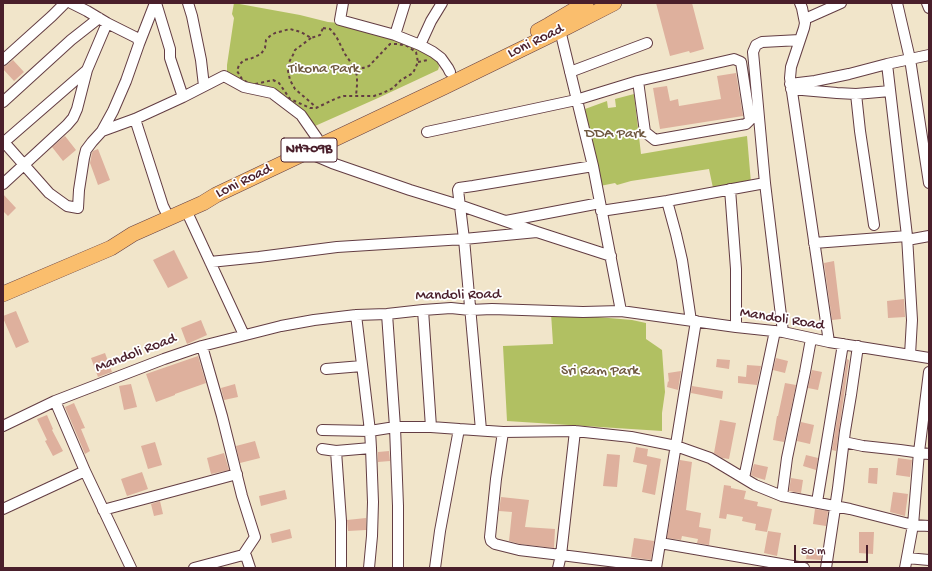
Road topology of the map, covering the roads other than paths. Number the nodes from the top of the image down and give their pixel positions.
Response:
1 (65, 3) edge
2 (71, 3) edge
3 (155, 3) edge
4 (188, 3) edge
5 (343, 3) edge
6 (405, 3) edge
7 (442, 3) edge
8 (586, 3) edge
9 (614, 3) edge
10 (800, 3) edge
11 (841, 3) edge
12 (897, 3) edge
13 (928, 3) edge
14 (929, 8) edge
15 (805, 19) junction
16 (103, 20) junction
17 (558, 25) junction
18 (395, 35) junction
19 (800, 40) junction
20 (647, 43) dead end
21 (139, 44) junction
22 (420, 46) junction
23 (929, 55) edge
24 (910, 59) junction
25 (3, 60) edge
26 (887, 64) junction
27 (87, 70) junction
28 (450, 72) junction
29 (570, 72) junction
30 (638, 80) junction
31 (204, 86) junction
32 (791, 86) junction
33 (890, 91) junction
34 (856, 94) junction
35 (183, 97) junction
36 (576, 100) junction
37 (3, 102) edge
38 (135, 119) junction
39 (102, 131) junction
40 (427, 132) dead end
41 (3, 142) edge
42 (318, 142) junction
43 (306, 152) junction
44 (24, 165) junction
45 (593, 166) junction
46 (929, 179) edge
47 (765, 183) junction
48 (929, 183) edge
49 (3, 184) edge
50 (730, 189) junction
51 (667, 201) junction
52 (459, 205) junction
53 (601, 207) junction
54 (186, 210) junction
55 (168, 215) junction
56 (506, 221) junction
57 (874, 225) dead end
58 (537, 232) junction
59 (929, 236) edge
60 (907, 238) junction
61 (464, 239) junction
62 (814, 243) junction
63 (610, 256) junction
64 (210, 262) junction
65 (3, 284) edge
66 (3, 294) edge
67 (423, 310) junction
68 (470, 310) junction
69 (621, 311) junction
70 (387, 314) junction
71 (356, 315) junction
72 (694, 321) junction
73 (736, 328) junction
74 (779, 332) junction
75 (244, 335) junction
76 (811, 339) junction
77 (829, 342) junction
78 (843, 344) junction
79 (202, 346) junction
80 (858, 346) junction
81 (910, 355) junction
82 (929, 358) edge
83 (362, 366) junction
84 (326, 369) dead end
85 (929, 372) edge
86 (928, 389) edge
87 (55, 401) junction
88 (3, 426) edge
89 (395, 427) junction
90 (431, 427) junction
91 (459, 429) junction
92 (322, 430) dead end
93 (481, 430) junction
94 (370, 431) junction
95 (503, 432) junction
96 (576, 432) junction
97 (844, 442) junction
98 (676, 446) junction
99 (371, 448) junction
100 (322, 449) dead end
101 (336, 451) junction
102 (919, 452) junction
103 (929, 454) edge
104 (85, 471) junction
105 (237, 474) junction
106 (744, 478) junction
107 (782, 496) junction
108 (817, 502) junction
109 (835, 506) junction
110 (3, 509) edge
111 (103, 510) junction
112 (913, 525) junction
113 (929, 526) edge
114 (660, 543) junction
115 (243, 555) junction
116 (560, 555) junction
117 (929, 560) edge
118 (906, 563) edge
119 (611, 564) edge
120 (656, 567) edge
121 (131, 568) edge
122 (194, 568) edge
123 (250, 568) edge
124 (341, 568) edge
125 (369, 568) edge
126 (398, 568) edge
127 (436, 568) edge
128 (558, 568) edge
129 (804, 568) edge
130 (826, 568) edge

1 - 25 street
2 - 16 street
3 - 21 street
3 - 35 street
4 - 31 street
5 - 18 street
6 - 18 street
7 - 22 street
8 - 17 highway, Loni Road / NH709B
9 - 17 highway, Loni Road / NH709B
10 - 15 street
11 - 15 street
12 - 24 street
13 - 14 street
15 - 19 street
16 - 21 street
16 - 27 street
16 - 37 street
17 - 28 highway, Loni Road / NH709B
17 - 29 street
17 - 42 highway, Loni Road / NH709B
18 - 22 street
19 - 32 street
19 - 47 street
20 - 29 street
21 - 39 street
22 - 28 street
23 - 24 street
24 - 26 street
24 - 46 street
26 - 32 street
26 - 33 street
27 - 41 street
27 - 44 street
28 - 42 highway, Loni Road / NH709B
29 - 36 street
30 - 30 street
30 - 36 street
31 - 35 street
31 - 42 street
32 - 34 street
32 - 62 street
33 - 34 street
33 - 60 street
34 - 57 street
35 - 38 street
36 - 40 street
36 - 45 street
38 - 39 street
38 - 55 street
39 - 44 street
41 - 44 street
42 - 43 highway, Loni Road / NH709B
42 - 55 highway, Loni Road / NH709B
43 - 52 street
43 - 54 highway, Loni Road / NH709B
44 - 49 street
45 - 52 street
45 - 53 street
46 - 48 street
47 - 50 street
47 - 74 street
50 - 51 street
50 - 73 street
51 - 53 street
51 - 72 street
52 - 56 street
52 - 61 street
53 - 56 street
53 - 63 street
54 - 55 highway, Loni Road / NH709B
54 - 64 street
55 - 65 highway, Loni Road / NH709B
55 - 66 highway, Loni Road / NH709B
56 - 58 street
58 - 61 street
58 - 63 street
59 - 60 street
60 - 62 street
60 - 81 street
61 - 64 street
61 - 68 street
62 - 77 street
63 - 69 street
64 - 75 street
67 - 68 street, Mandoli Road
67 - 70 street, Mandoli Road
67 - 90 street
68 - 69 street, Mandoli Road
68 - 93 street
69 - 72 street, Mandoli Road
70 - 71 street, Mandoli Road
70 - 89 street
71 - 75 street, Mandoli Road
71 - 83 street
72 - 73 street, Mandoli Road
72 - 98 street
73 - 74 street, Mandoli Road
74 - 76 street, Mandoli Road
74 - 106 street
75 - 79 street, Mandoli Road
76 - 77 street, Mandoli Road
76 - 107 street
77 - 78 street, Mandoli Road
78 - 80 street, Mandoli Road
78 - 108 street
79 - 87 street, Mandoli Road
79 - 105 street
80 - 81 street, Mandoli Road
80 - 97 street
81 - 82 street, Mandoli Road
83 - 84 street
83 - 94 street
85 - 86 street
86 - 102 street
87 - 88 street, Mandoli Road
87 - 104 street
89 - 90 street
89 - 94 street
89 - 126 street
90 - 91 street
91 - 93 street
91 - 127 street
92 - 94 street
93 - 95 street
94 - 99 street
95 - 96 street
95 - 116 street
96 - 98 street
96 - 116 street
97 - 102 street
97 - 109 street
98 - 106 street
98 - 114 street
99 - 101 street
99 - 125 street
100 - 101 street
101 - 124 street
102 - 103 street
102 - 112 street
104 - 110 street
104 - 111 street
105 - 111 street
105 - 115 street
106 - 107 street
107 - 108 street
108 - 109 street
109 - 112 street
109 - 130 street
111 - 121 street
112 - 113 street
112 - 118 street
114 - 120 street
114 - 129 street
115 - 122 street
115 - 123 street
116 - 119 street
116 - 128 street
117 - 118 street
119 - 120 street

